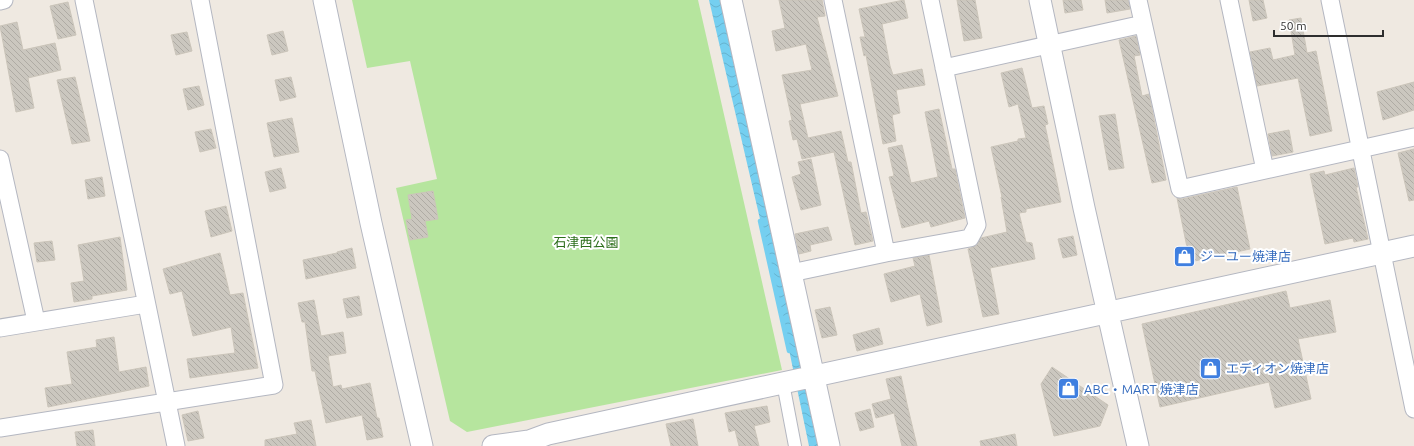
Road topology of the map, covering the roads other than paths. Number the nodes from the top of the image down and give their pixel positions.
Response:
1 (4, 0) edge
2 (84, 0) edge
3 (200, 0) edge
4 (324, 0) edge
5 (731, 0) edge
6 (833, 0) edge
7 (930, 0) edge
8 (1040, 0) edge
9 (1138, 0) edge
10 (1229, 0) edge
11 (1330, 0) edge
12 (0, 1) edge
13 (1143, 24) junction
14 (1050, 45) junction
15 (944, 68) junction
16 (1414, 137) edge
17 (1360, 149) junction
18 (0, 159) edge
19 (1265, 170) junction
20 (1414, 246) edge
21 (886, 253) junction
22 (1382, 254) junction
23 (791, 273) junction
24 (146, 304) junction
25 (1108, 313) junction
26 (36, 321) junction
27 (0, 328) edge
28 (814, 376) junction
29 (783, 384) junction
30 (167, 401) junction
31 (1414, 409) edge
32 (0, 428) edge
33 (176, 446) edge
34 (422, 446) edge
35 (493, 446) edge
36 (795, 446) edge
37 (829, 446) edge
38 (1138, 446) edge

1 - 12 street
2 - 24 street
3 - 30 street
4 - 34 street
5 - 23 street
6 - 21 street
7 - 15 street
8 - 14 street
9 - 13 street
10 - 19 street
11 - 17 street
13 - 14 street
13 - 19 street
14 - 15 street
14 - 25 street
15 - 21 street
16 - 17 street
17 - 19 street
17 - 22 street
18 - 26 street
20 - 22 street
21 - 23 street
22 - 25 street
22 - 31 street
23 - 28 street
24 - 26 street
24 - 30 street
25 - 28 street
25 - 38 street
26 - 27 street
28 - 29 street
28 - 37 street
29 - 35 street
29 - 36 street
30 - 32 street
30 - 33 street

